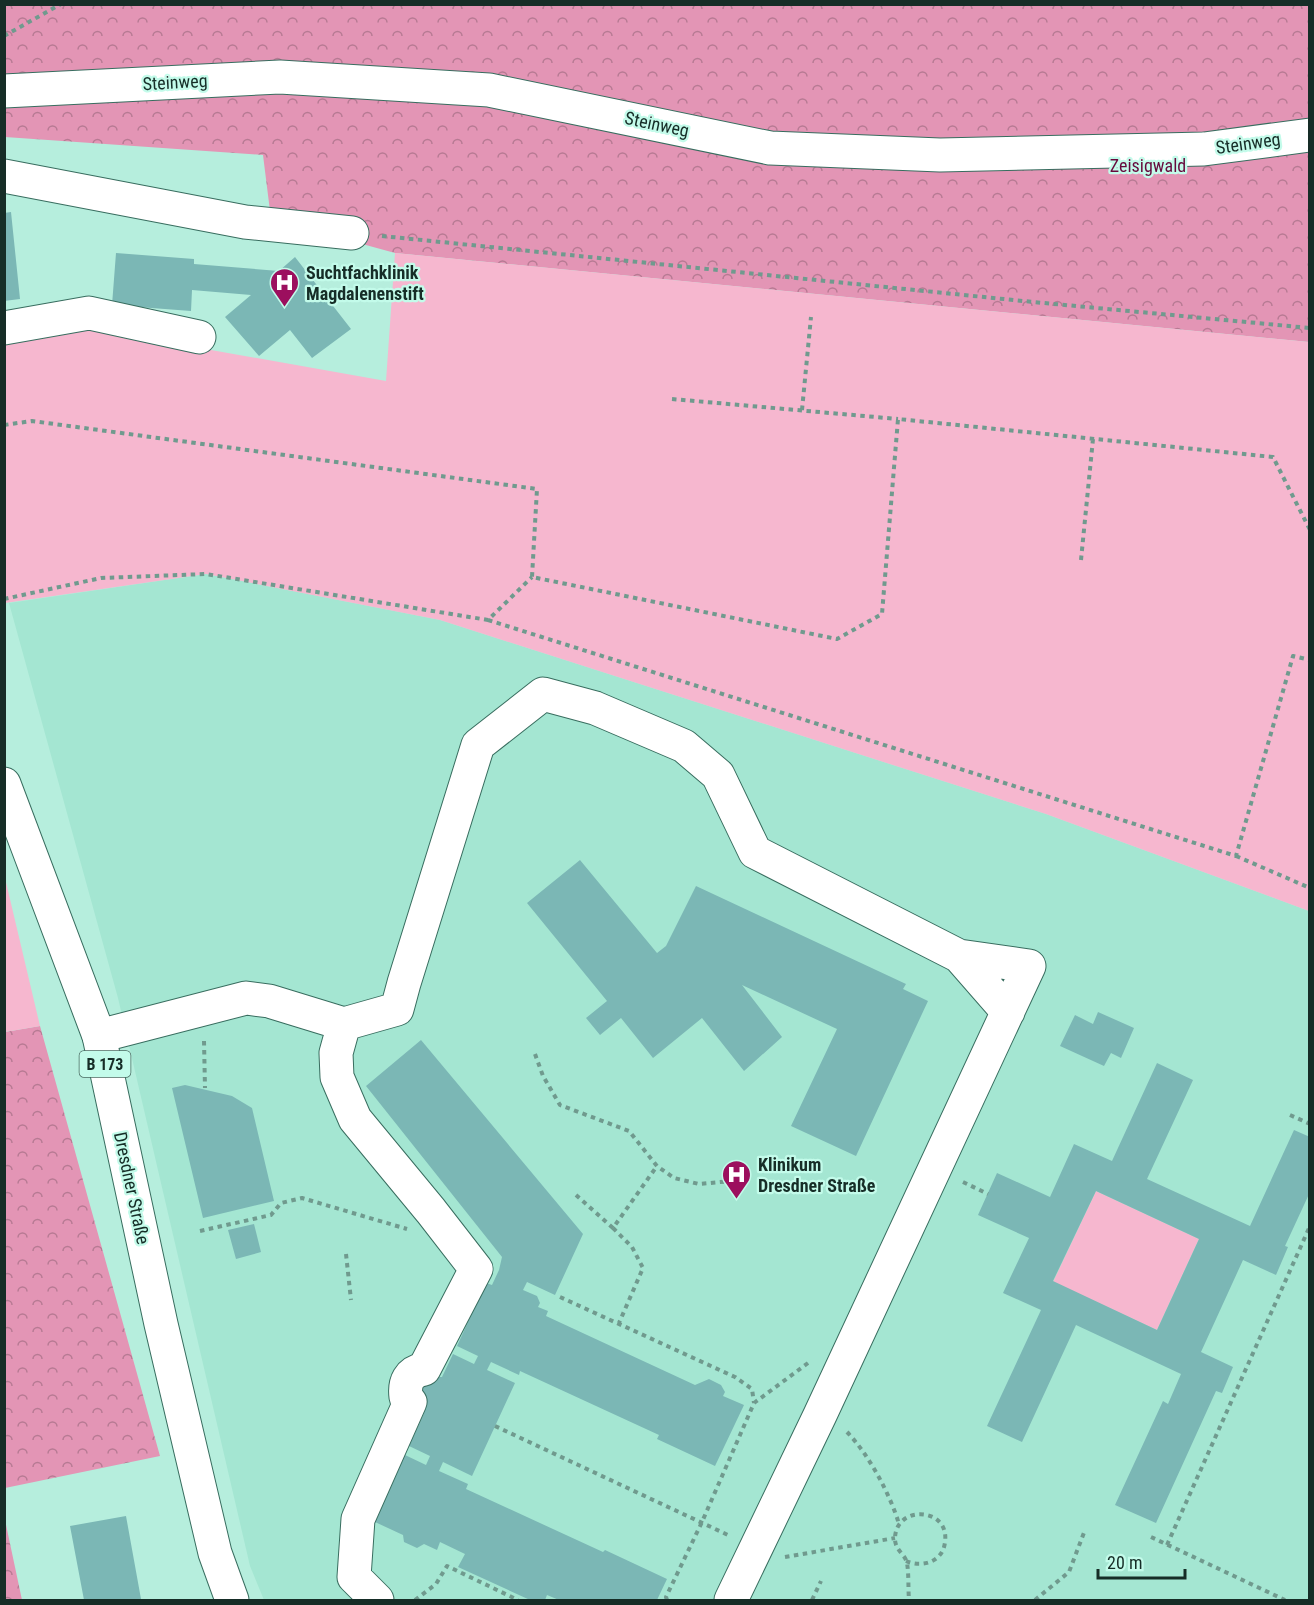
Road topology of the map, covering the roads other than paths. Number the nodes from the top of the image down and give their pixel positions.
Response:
1 (4, 91) edge
2 (1310, 135) edge
3 (4, 176) edge
4 (352, 233) road end
5 (4, 328) edge
6 (199, 337) dead end
7 (4, 784) edge
8 (959, 956) junction
9 (1008, 1012) junction
10 (344, 1024) junction
11 (99, 1036) junction
12 (232, 1600) edge
13 (377, 1600) edge
14 (731, 1600) edge

1 - 2 street, Steinweg
3 - 4 street
5 - 6 street
7 - 11 street, Dresdner Straße / B 173
8 - 9 street
8 - 9 street
8 - 10 street
9 - 14 street
10 - 11 street
10 - 13 street
11 - 12 street, Dresdner Straße / B 173

